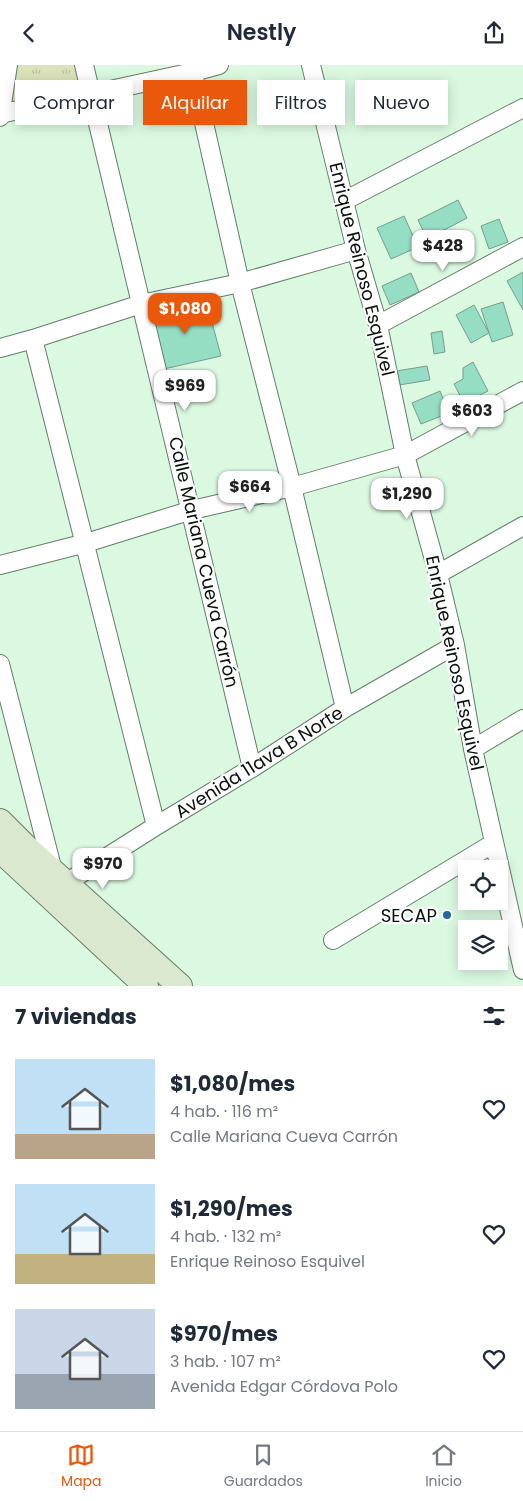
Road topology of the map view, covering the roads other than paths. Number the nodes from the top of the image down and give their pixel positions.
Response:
1 (8, 65) edge
2 (84, 65) edge
3 (219, 65) edge
4 (311, 65) edge
5 (192, 69) edge
6 (88, 80) edge
7 (133, 84) edge
8 (523, 108) edge
9 (15, 112) edge
10 (0, 115) edge
11 (99, 125) edge
12 (344, 201) junction
13 (523, 247) edge
14 (356, 250) junction
15 (240, 283) junction
16 (142, 304) junction
17 (378, 325) junction
18 (33, 339) junction
19 (0, 348) edge
20 (523, 391) edge
21 (405, 455) junction
22 (292, 487) junction
23 (192, 510) junction
24 (523, 526) edge
25 (86, 543) junction
26 (0, 565) edge
27 (438, 574) junction
28 (455, 645) junction
29 (0, 664) edge
30 (345, 708) junction
31 (523, 719) edge
32 (473, 749) junction
33 (252, 768) junction
34 (0, 821) edge
35 (156, 826) junction
36 (494, 843) junction
37 (0, 850) edge
38 (60, 877) junction
39 (333, 940) dead end
40 (523, 970) edge
41 (146, 986) edge
42 (180, 986) edge

1 - 10 street
2 - 6 street, Calle Mariana Cueva Carrón
3 - 5 street
4 - 12 street, Enrique Reinoso Esquivel
5 - 7 street
5 - 15 street
8 - 12 street
9 - 10 street
11 - 16 street, Calle Mariana Cueva Carrón
12 - 14 street, Enrique Reinoso Esquivel
13 - 17 street
14 - 15 street
14 - 17 street, Enrique Reinoso Esquivel
15 - 16 street
15 - 22 street
16 - 18 street
16 - 23 street, Calle Mariana Cueva Carrón
17 - 21 street, Enrique Reinoso Esquivel
18 - 19 street
18 - 25 street
20 - 21 street
21 - 22 street
21 - 27 street, Enrique Reinoso Esquivel
22 - 23 street
22 - 30 street
23 - 25 street
23 - 33 street, Calle Mariana Cueva Carrón
24 - 27 street
25 - 26 street
25 - 35 street
27 - 28 street, Enrique Reinoso Esquivel
28 - 30 street, Avenida 11ava B Norte
28 - 32 street, Enrique Reinoso Esquivel
29 - 38 street
30 - 33 street, Avenida 11ava B Norte
31 - 32 street
32 - 36 street, Enrique Reinoso Esquivel
33 - 35 street, Avenida 11ava B Norte
34 - 38 main road
35 - 38 street, Avenida 11ava B Norte
36 - 39 street
36 - 40 street, Enrique Reinoso Esquivel
37 - 41 main road
38 - 42 main road

